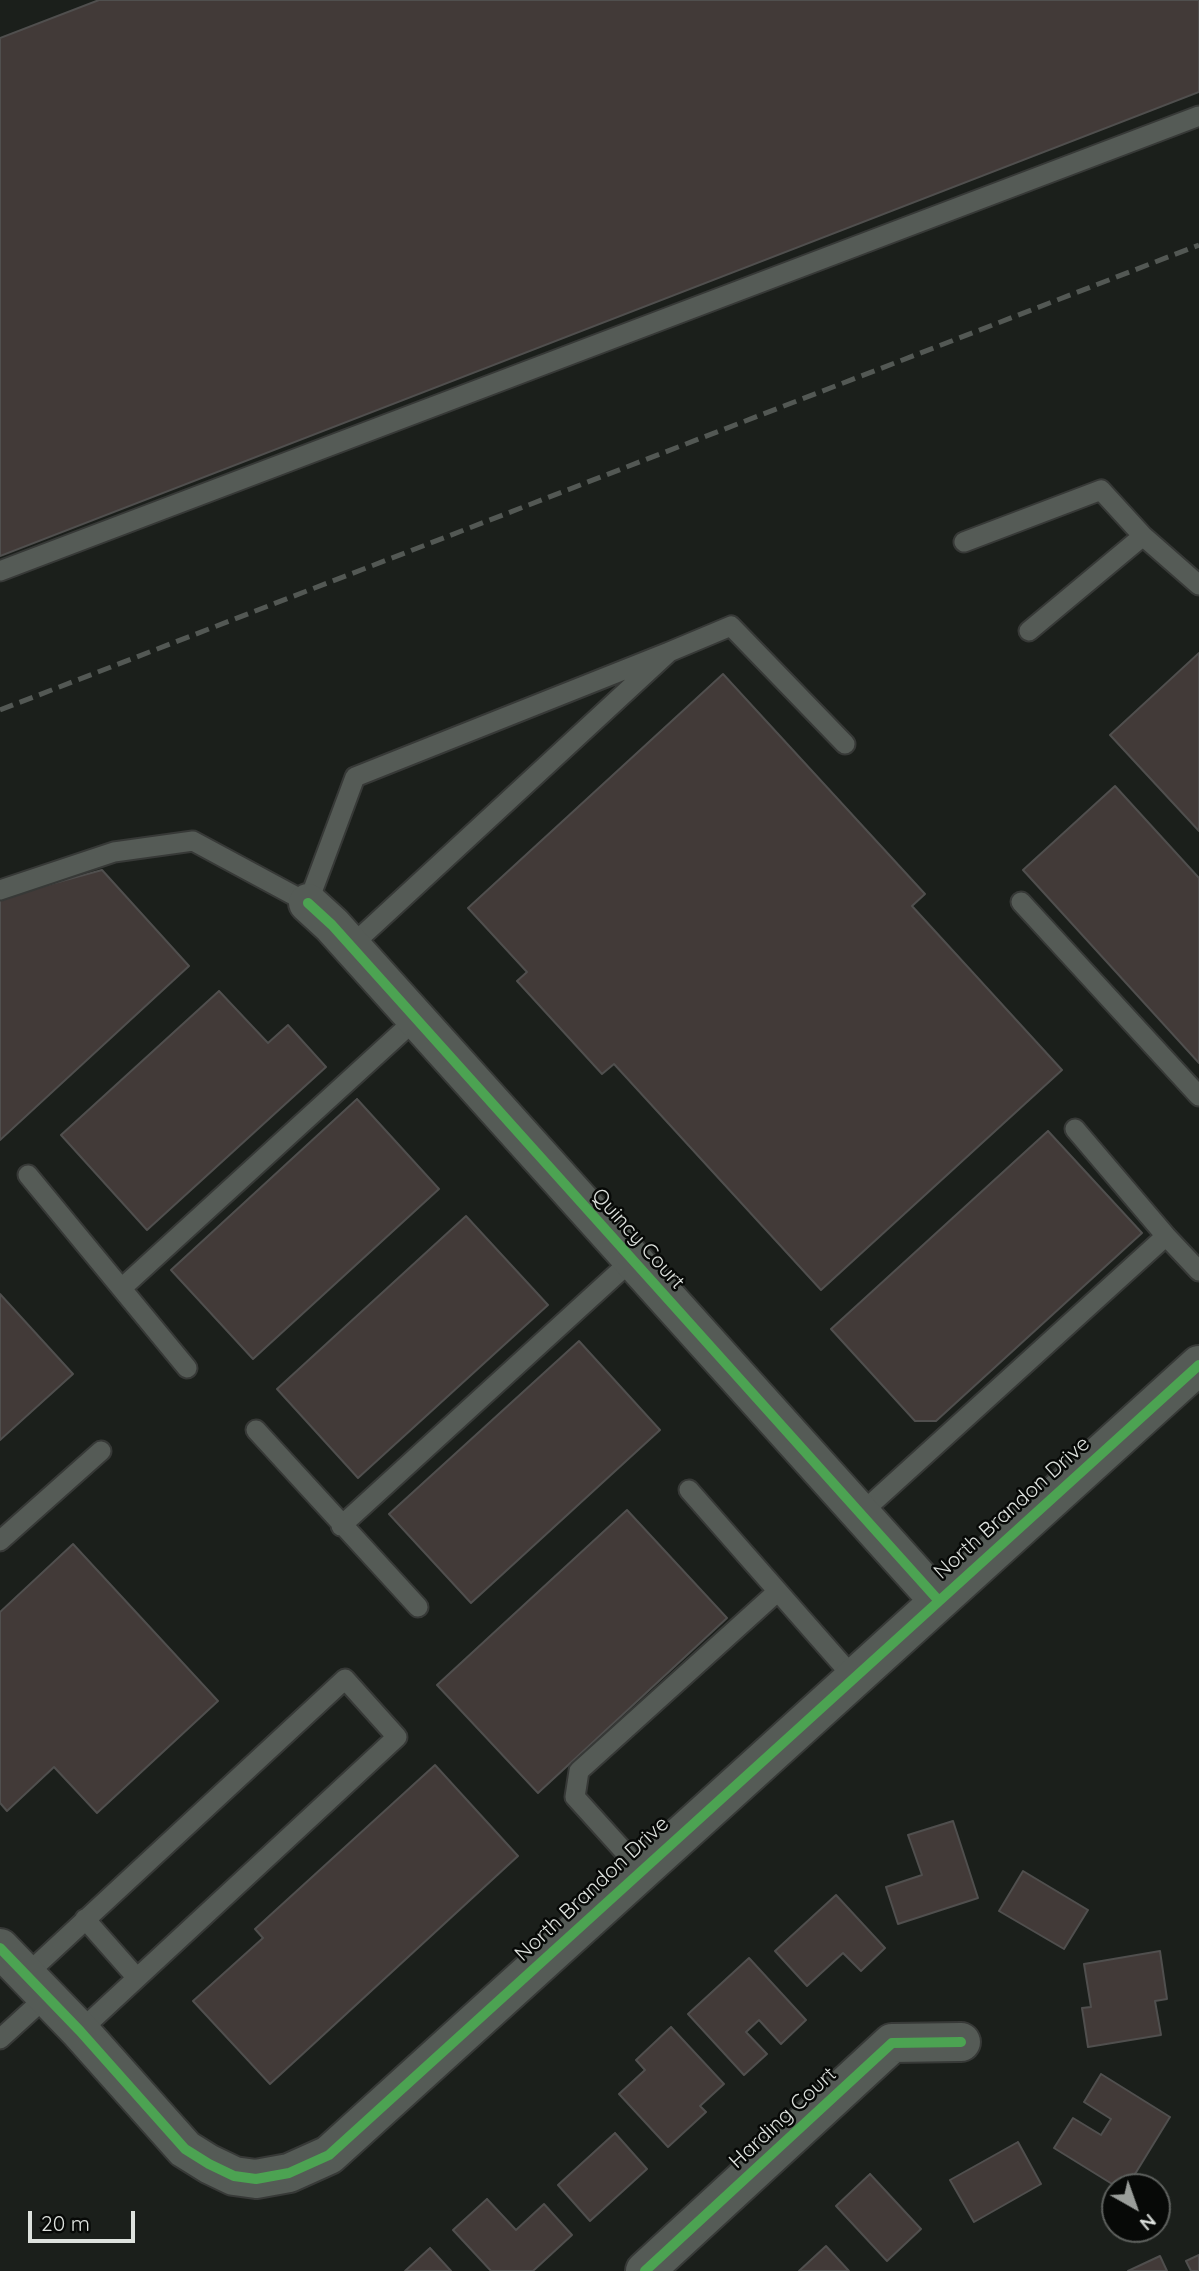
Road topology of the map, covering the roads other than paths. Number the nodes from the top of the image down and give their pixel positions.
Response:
1 (1199, 116) edge
2 (1143, 536) junction
3 (964, 542) dead end
4 (0, 570) edge
5 (1199, 585) edge
6 (1029, 631) dead end
7 (669, 652) junction
8 (845, 744) dead end
9 (0, 890) edge
10 (1021, 902) dead end
11 (308, 903) junction
12 (351, 946) junction
13 (416, 1019) junction
14 (1199, 1096) edge
15 (1075, 1129) dead end
16 (28, 1175) dead end
17 (1166, 1236) junction
18 (632, 1261) junction
19 (1199, 1271) edge
20 (122, 1287) junction
21 (1199, 1364) edge
22 (187, 1368) dead end
23 (256, 1430) dead end
24 (101, 1451) dead end
25 (689, 1490) dead end
26 (859, 1515) junction
27 (341, 1526) junction
28 (0, 1541) edge
29 (777, 1592) junction
30 (939, 1601) junction
31 (418, 1607) dead end
32 (854, 1678) junction
33 (641, 1870) junction
34 (85, 1919) junction
35 (24, 1973) edge
36 (137, 1978) junction
37 (80, 2031) junction
38 (0, 2039) edge
39 (961, 2042) dead end
40 (648, 2270) edge

1 - 4 lane
2 - 3 lane
2 - 5 lane
2 - 6 lane
7 - 8 lane
7 - 11 lane
7 - 12 lane
9 - 11 lane
10 - 14 lane
11 - 12 street, Quincy Court
12 - 13 street, Quincy Court
13 - 18 street, Quincy Court
13 - 20 lane
15 - 17 lane
16 - 20 lane
17 - 19 lane
17 - 26 lane
18 - 26 street, Quincy Court
18 - 27 lane
20 - 22 lane
21 - 30 street, North Brandon Drive
23 - 27 lane
24 - 28 lane
25 - 29 lane
26 - 30 street, Quincy Court
27 - 31 lane
29 - 32 lane
29 - 33 lane
30 - 32 street, North Brandon Drive
32 - 33 street, North Brandon Drive
33 - 37 street, North Brandon Drive
34 - 35 lane
34 - 36 lane
34 - 36 lane
35 - 37 street, North Brandon Drive
35 - 38 lane
36 - 37 lane
39 - 40 street, Harding Court

